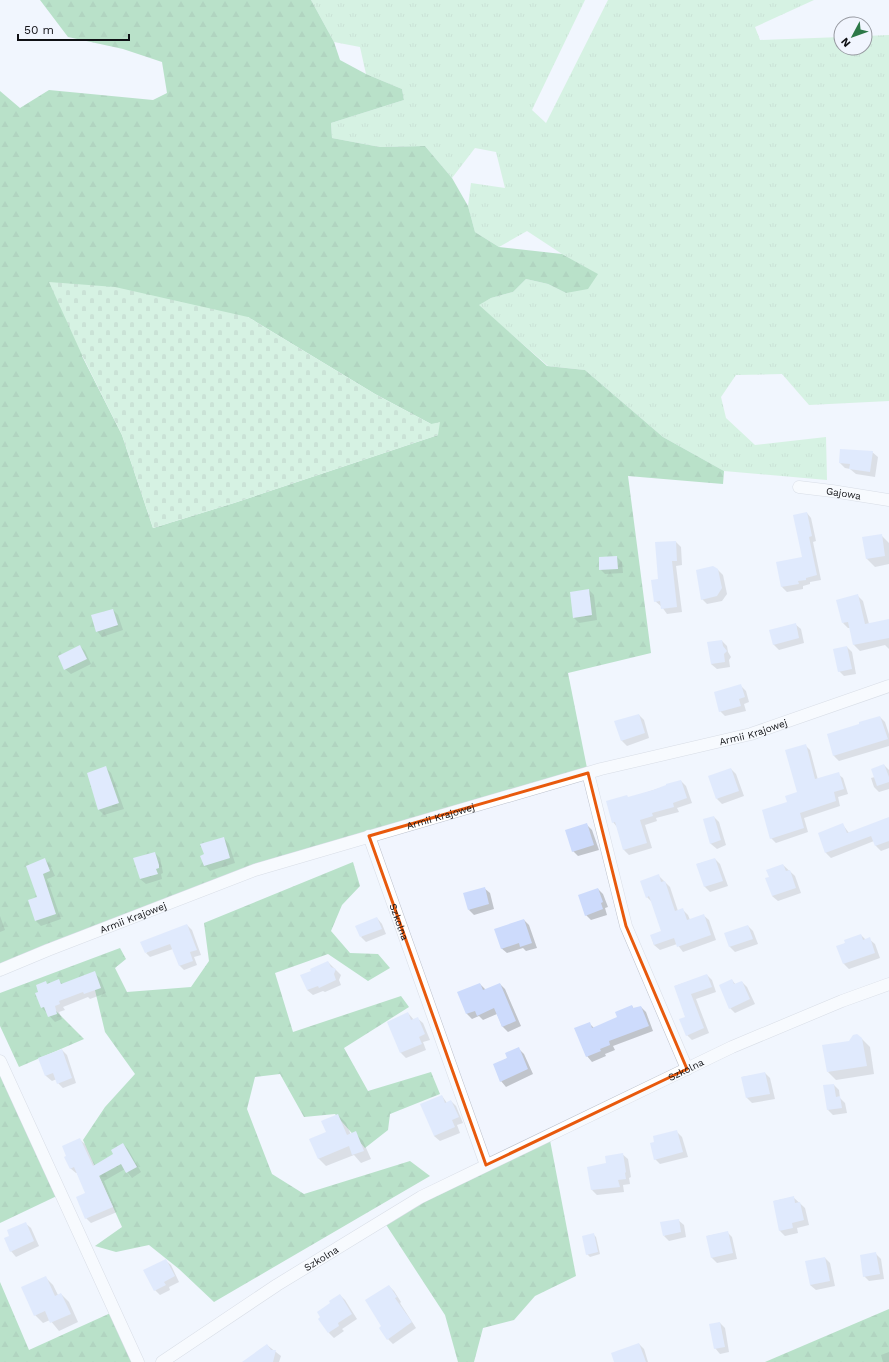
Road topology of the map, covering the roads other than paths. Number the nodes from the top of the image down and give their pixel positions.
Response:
1 (799, 487) dead end
2 (889, 500) edge
3 (889, 686) edge
4 (588, 773) junction
5 (369, 836) junction
6 (0, 970) edge
7 (889, 984) edge
8 (0, 1061) edge
9 (687, 1069) junction
10 (486, 1165) junction
11 (138, 1362) edge
12 (162, 1362) edge

1 - 2 street, Gajowa
3 - 4 street, Armii Krajowej
4 - 5 street, Armii Krajowej
4 - 9 street
5 - 6 street, Armii Krajowej
5 - 10 street, Szkolna
7 - 9 street, Szkolna
8 - 11 street
9 - 10 street, Szkolna
10 - 12 street, Szkolna

